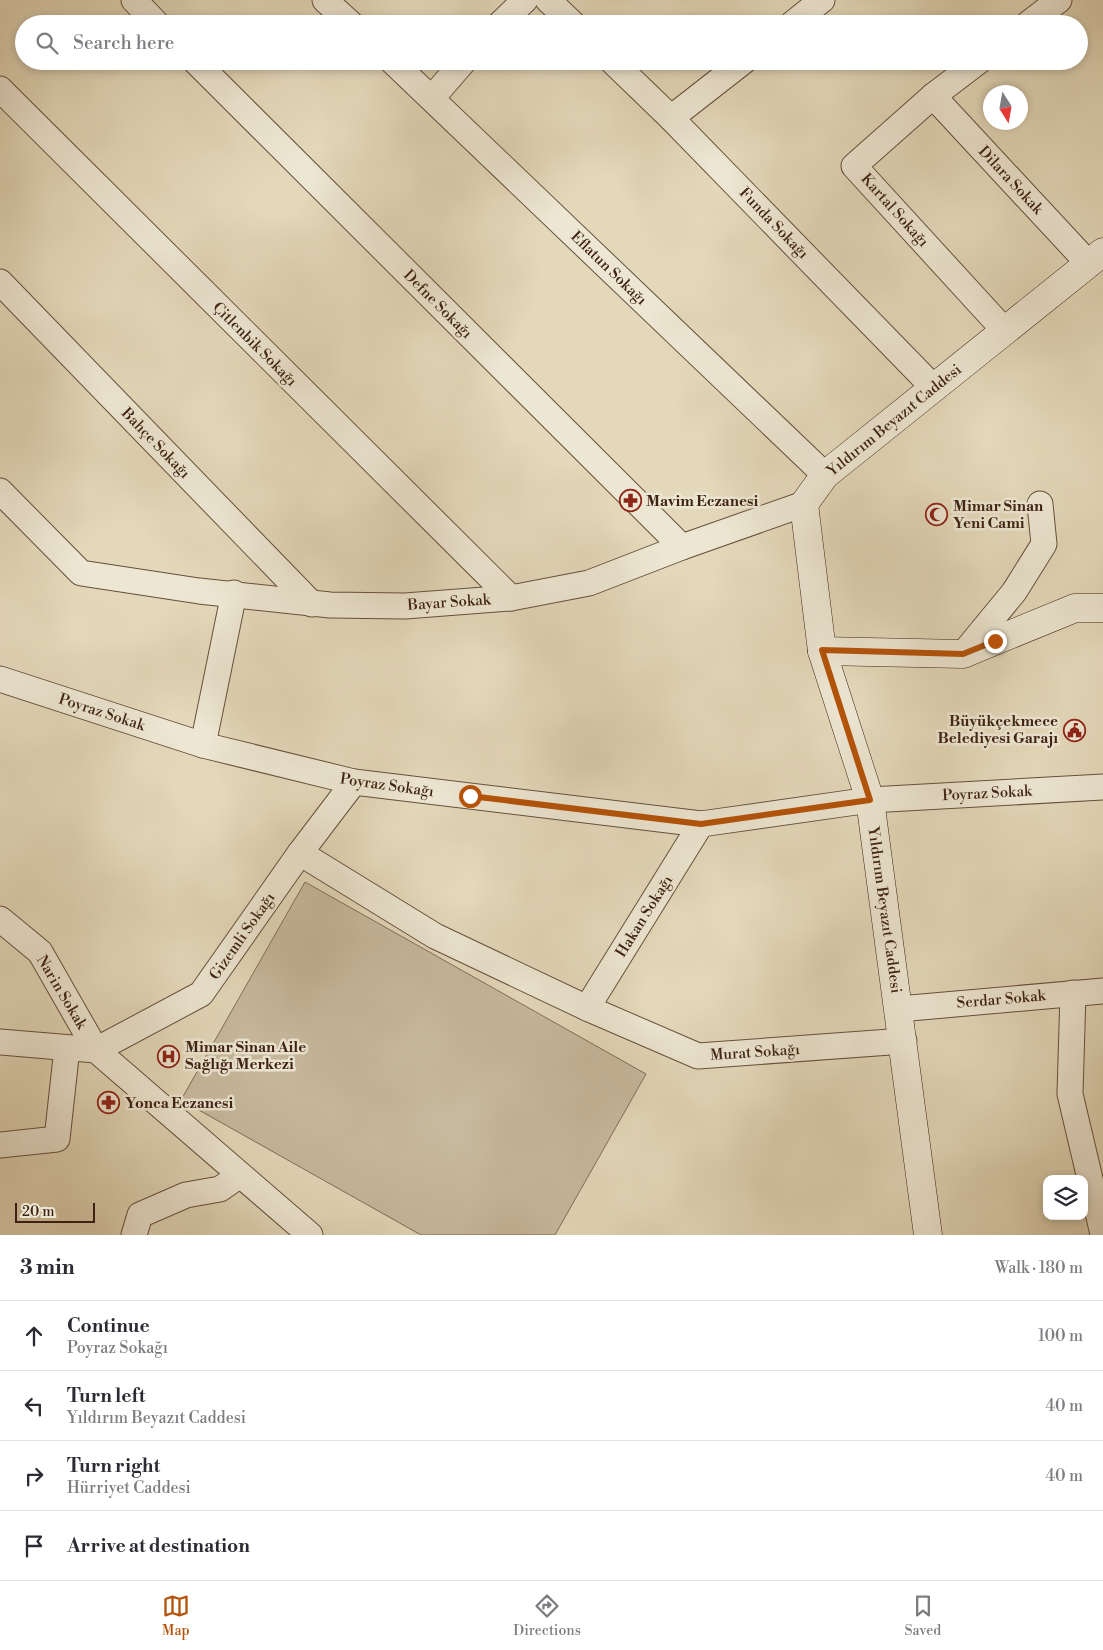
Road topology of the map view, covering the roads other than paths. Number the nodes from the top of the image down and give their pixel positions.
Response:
1 (134, 0) edge
2 (325, 0) edge
3 (525, 0) edge
4 (548, 0) edge
5 (822, 0) edge
6 (1059, 0) edge
7 (148, 15) edge
8 (341, 15) edge
9 (509, 15) edge
10 (564, 15) edge
11 (803, 15) edge
12 (1040, 15) edge
13 (204, 70) edge
14 (402, 70) edge
15 (456, 70) edge
16 (621, 70) edge
17 (732, 70) edge
18 (967, 70) edge
19 (0, 89) edge
20 (933, 96) junction
21 (432, 98) junction
22 (671, 118) junction
23 (1096, 258) edge
24 (0, 282) edge
25 (1005, 331) junction
26 (934, 388) junction
27 (825, 475) junction
28 (0, 491) edge
29 (804, 504) junction
30 (1040, 504) dead end
31 (682, 547) junction
32 (234, 593) junction
33 (511, 598) junction
34 (312, 604) junction
35 (1103, 608) edge
36 (822, 650) junction
37 (963, 654) junction
38 (0, 679) edge
39 (203, 745) junction
40 (354, 782) junction
41 (1103, 787) edge
42 (870, 800) junction
43 (701, 824) junction
44 (300, 853) junction
45 (0, 919) edge
46 (1103, 991) edge
47 (1073, 993) junction
48 (587, 1008) junction
49 (899, 1009) junction
50 (904, 1041) junction
51 (0, 1042) edge
52 (67, 1048) junction
53 (96, 1050) junction
54 (0, 1145) edge
55 (240, 1176) junction
56 (1103, 1234) edge
57 (134, 1235) edge
58 (310, 1235) edge
59 (928, 1235) edge

1 - 7 street
2 - 8 street
3 - 9 street
4 - 10 street
5 - 11 street
6 - 12 street
13 - 31 street, Defne Sokağı
14 - 21 street, Eflatun Sokağı
15 - 21 street
16 - 22 street, Funda Sokağı
17 - 22 street
18 - 20 street, Kartal Sokağı
19 - 33 street, Çitlenbik Sokağı
20 - 23 street, Dilara Sokak
20 - 25 street, Kartal Sokağı
21 - 27 street, Eflatun Sokağı
22 - 26 street, Funda Sokağı
23 - 25 main road, Yıldırım Beyazıt Caddesi
24 - 34 street, Bahçe Sokağı
25 - 26 main road, Yıldırım Beyazıt Caddesi
26 - 27 main road, Yıldırım Beyazıt Caddesi
27 - 29 main road, Yıldırım Beyazıt Caddesi
28 - 32 street, Bayar Sokak
29 - 31 street, Bayar Sokak
29 - 36 main road, Yıldırım Beyazıt Caddesi
30 - 37 street
31 - 33 street, Bayar Sokak
32 - 34 street, Bayar Sokak
32 - 39 street
33 - 34 street, Bayar Sokak
35 - 37 main road
36 - 37 main road
36 - 42 main road, Yıldırım Beyazıt Caddesi
38 - 39 street, Poyraz Sokak
39 - 40 street, Poyraz Sokağı
40 - 43 street, Poyraz Sokağı
40 - 44 street, Gizemli Sokağı
41 - 42 street, Poyraz Sokak
42 - 43 street, Poyraz Sokağı
42 - 49 main road, Yıldırım Beyazıt Caddesi
43 - 48 street, Hakan Sokağı
44 - 48 street, Murat Sokağı
44 - 53 street, Gizemli Sokağı
45 - 53 street, Narin Sokak
46 - 47 street, Serdar Sokak
47 - 49 street, Serdar Sokak
47 - 56 street
48 - 50 street, Murat Sokağı
49 - 50 main road, Yıldırım Beyazıt Caddesi
50 - 59 main road, Yıldırım Beyazıt Caddesi
51 - 52 street
52 - 53 street
52 - 54 street
53 - 55 street, Narin Sokak
55 - 57 street
55 - 58 street, Narin Sokak

